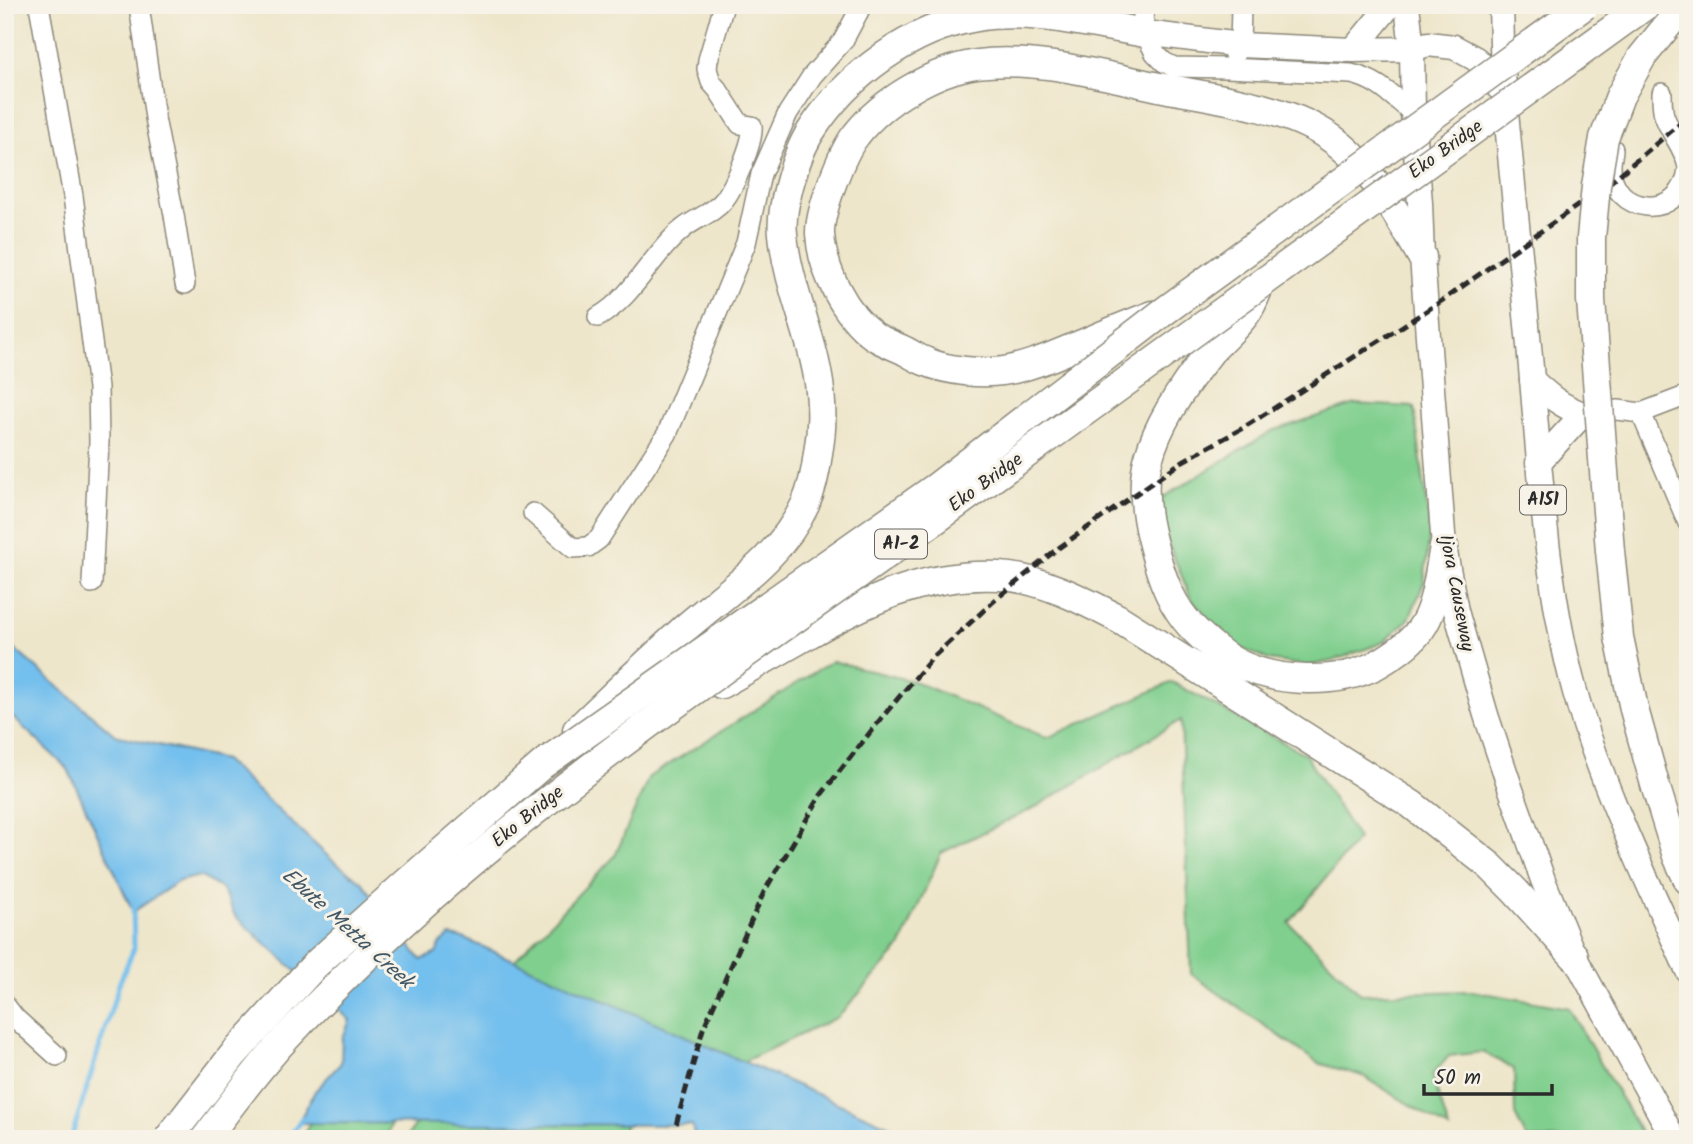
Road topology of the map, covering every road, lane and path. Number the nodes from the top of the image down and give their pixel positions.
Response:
1 (40, 5) edge
2 (139, 5) edge
3 (724, 5) edge
4 (862, 5) edge
5 (1390, 5) edge
6 (1407, 5) edge
7 (1501, 5) edge
8 (1585, 5) edge
9 (1646, 5) edge
10 (1684, 5) edge
11 (1241, 6) edge
12 (1145, 19) edge
13 (1240, 45) junction
14 (1353, 50) junction
15 (1412, 50) junction
16 (1642, 57) junction
17 (1227, 68) junction
18 (1662, 93) dead end
19 (1505, 98) junction
20 (1413, 113) junction
21 (1688, 168) edge
22 (1422, 257) junction
23 (185, 284) dead end
24 (1260, 285) junction
25 (1166, 310) junction
26 (598, 317) dead end
27 (1532, 380) junction
28 (1688, 396) edge
29 (1641, 413) junction
30 (1583, 414) junction
31 (1538, 463) junction
32 (533, 513) dead end
33 (1688, 523) edge
34 (1444, 547) junction
35 (92, 583) dead end
36 (637, 732) junction
37 (543, 764) junction
38 (1688, 880) edge
39 (1574, 956) junction
40 (1688, 971) edge
41 (9, 1017) edge
42 (57, 1056) dead end
43 (168, 1139) edge
44 (205, 1139) edge
45 (1674, 1139) edge

1 - 35 street
2 - 23 street
3 - 26 street
4 - 32 street
5 - 14 main road
6 - 15 main road, Ijora Causeway
7 - 19 main road, A151
8 - 25 highway, Eko Bridge / A1-2, bridge
9 - 24 highway, Eko Bridge / A1-2, bridge
10 - 16 highway, bridge
11 - 13 street
12 - 13 main road
12 - 17 street
12 - 37 highway, bridge
13 - 14 main road
13 - 17 street
14 - 15 main road
15 - 19 main road
15 - 20 main road, Ijora Causeway
16 - 21 street, bridge
16 - 38 highway, bridge
17 - 20 street
18 - 21 street
19 - 27 main road, A151
20 - 22 main road, Ijora Causeway
22 - 25 highway, bridge
22 - 34 main road, Ijora Causeway
24 - 34 highway
24 - 36 highway, Eko Bridge / A1-2, bridge
25 - 37 highway, Eko Bridge / A1-2, bridge
27 - 30 main road
27 - 31 main road, A151
28 - 29 street
29 - 30 street
29 - 33 street
30 - 31 main road
31 - 40 main road, A151
34 - 39 main road, Ijora Causeway
36 - 39 highway, bridge
36 - 44 highway, Eko Bridge / A1-2, bridge
37 - 43 highway, Eko Bridge / A1-2, bridge
39 - 45 main road, Ijora Causeway
41 - 42 street

